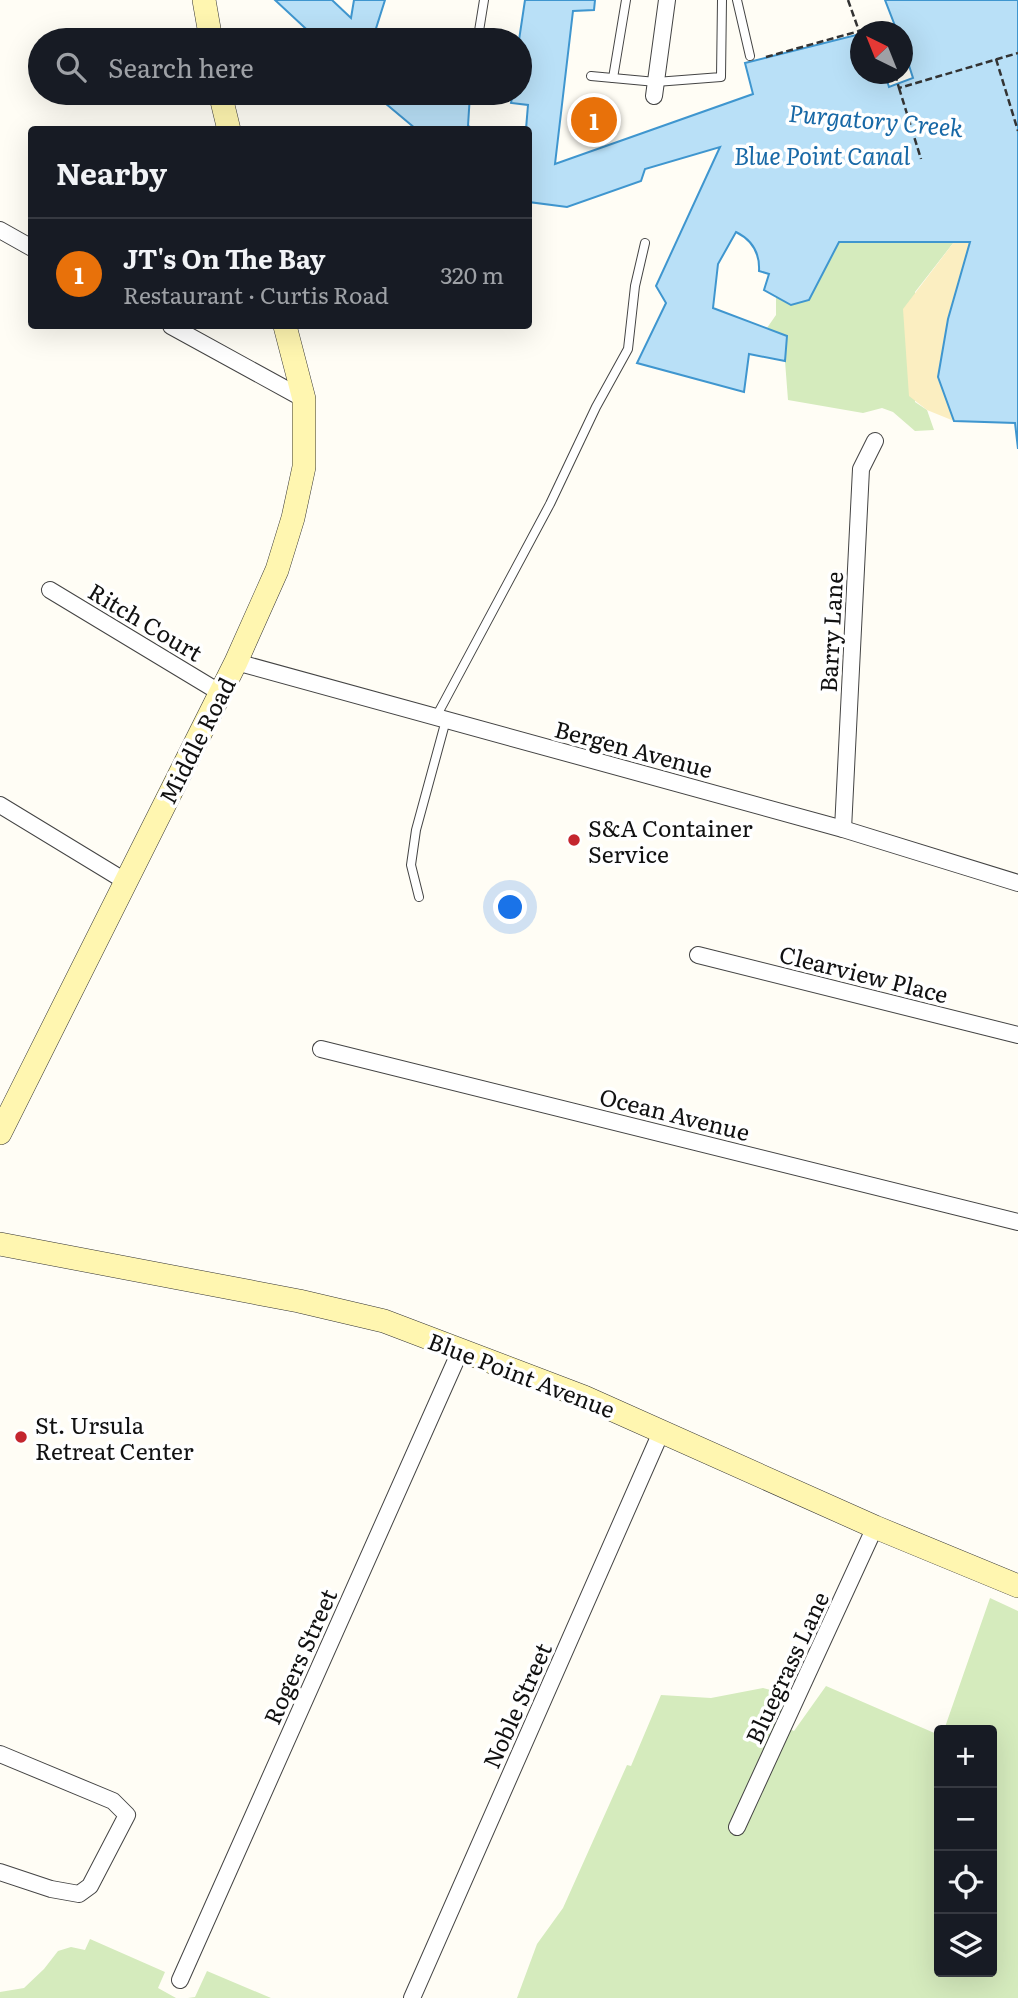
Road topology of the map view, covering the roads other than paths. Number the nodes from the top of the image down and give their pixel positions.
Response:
1 (204, 0) edge
2 (484, 0) edge
3 (626, 0) edge
4 (667, 0) edge
5 (722, 0) edge
6 (737, 0) edge
7 (209, 28) edge
8 (479, 28) edge
9 (750, 56) dead end
10 (591, 76) dead end
11 (613, 78) junction
12 (655, 89) junction
13 (223, 105) edge
14 (228, 126) edge
15 (0, 230) edge
16 (645, 243) dead end
17 (28, 246) edge
18 (176, 329) edge
19 (286, 329) edge
20 (304, 399) junction
21 (875, 441) dead end
22 (50, 590) dead end
23 (236, 662) junction
24 (219, 692) junction
25 (441, 718) junction
26 (0, 805) edge
27 (843, 829) junction
28 (125, 881) junction
29 (1018, 883) edge
30 (419, 897) dead end
31 (698, 955) dead end
32 (1018, 1035) edge
33 (321, 1049) dead end
34 (0, 1133) edge
35 (1018, 1222) edge
36 (0, 1244) edge
37 (461, 1349) junction
38 (662, 1430) junction
39 (875, 1527) junction
40 (1018, 1586) edge
41 (0, 1754) edge
42 (737, 1827) dead end
43 (0, 1872) edge
44 (180, 1980) dead end
45 (412, 1998) edge

1 - 7 street
2 - 8 lane
3 - 11 lane
4 - 12 street
5 - 12 lane
6 - 9 lane
10 - 11 lane
11 - 12 lane
13 - 14 street
15 - 17 street
16 - 25 lane
18 - 20 street
19 - 20 street, Middle Road
20 - 23 street, Middle Road
21 - 27 street, Barry Lane
22 - 24 street, Ritch Court
23 - 24 street, Middle Road
23 - 25 street, Bergen Avenue
24 - 28 street, Middle Road
25 - 27 street, Bergen Avenue
25 - 30 lane
26 - 28 street
27 - 29 street, Bergen Avenue
28 - 34 street, Middle Road
31 - 32 street, Clearview Place
33 - 35 street, Ocean Avenue
36 - 37 street, Blue Point Avenue
37 - 38 street, Blue Point Avenue
37 - 44 street, Rogers Street
38 - 39 street, Blue Point Avenue
38 - 45 street, Noble Street
39 - 40 street, Blue Point Avenue
39 - 42 street, Bluegrass Lane
41 - 43 street

